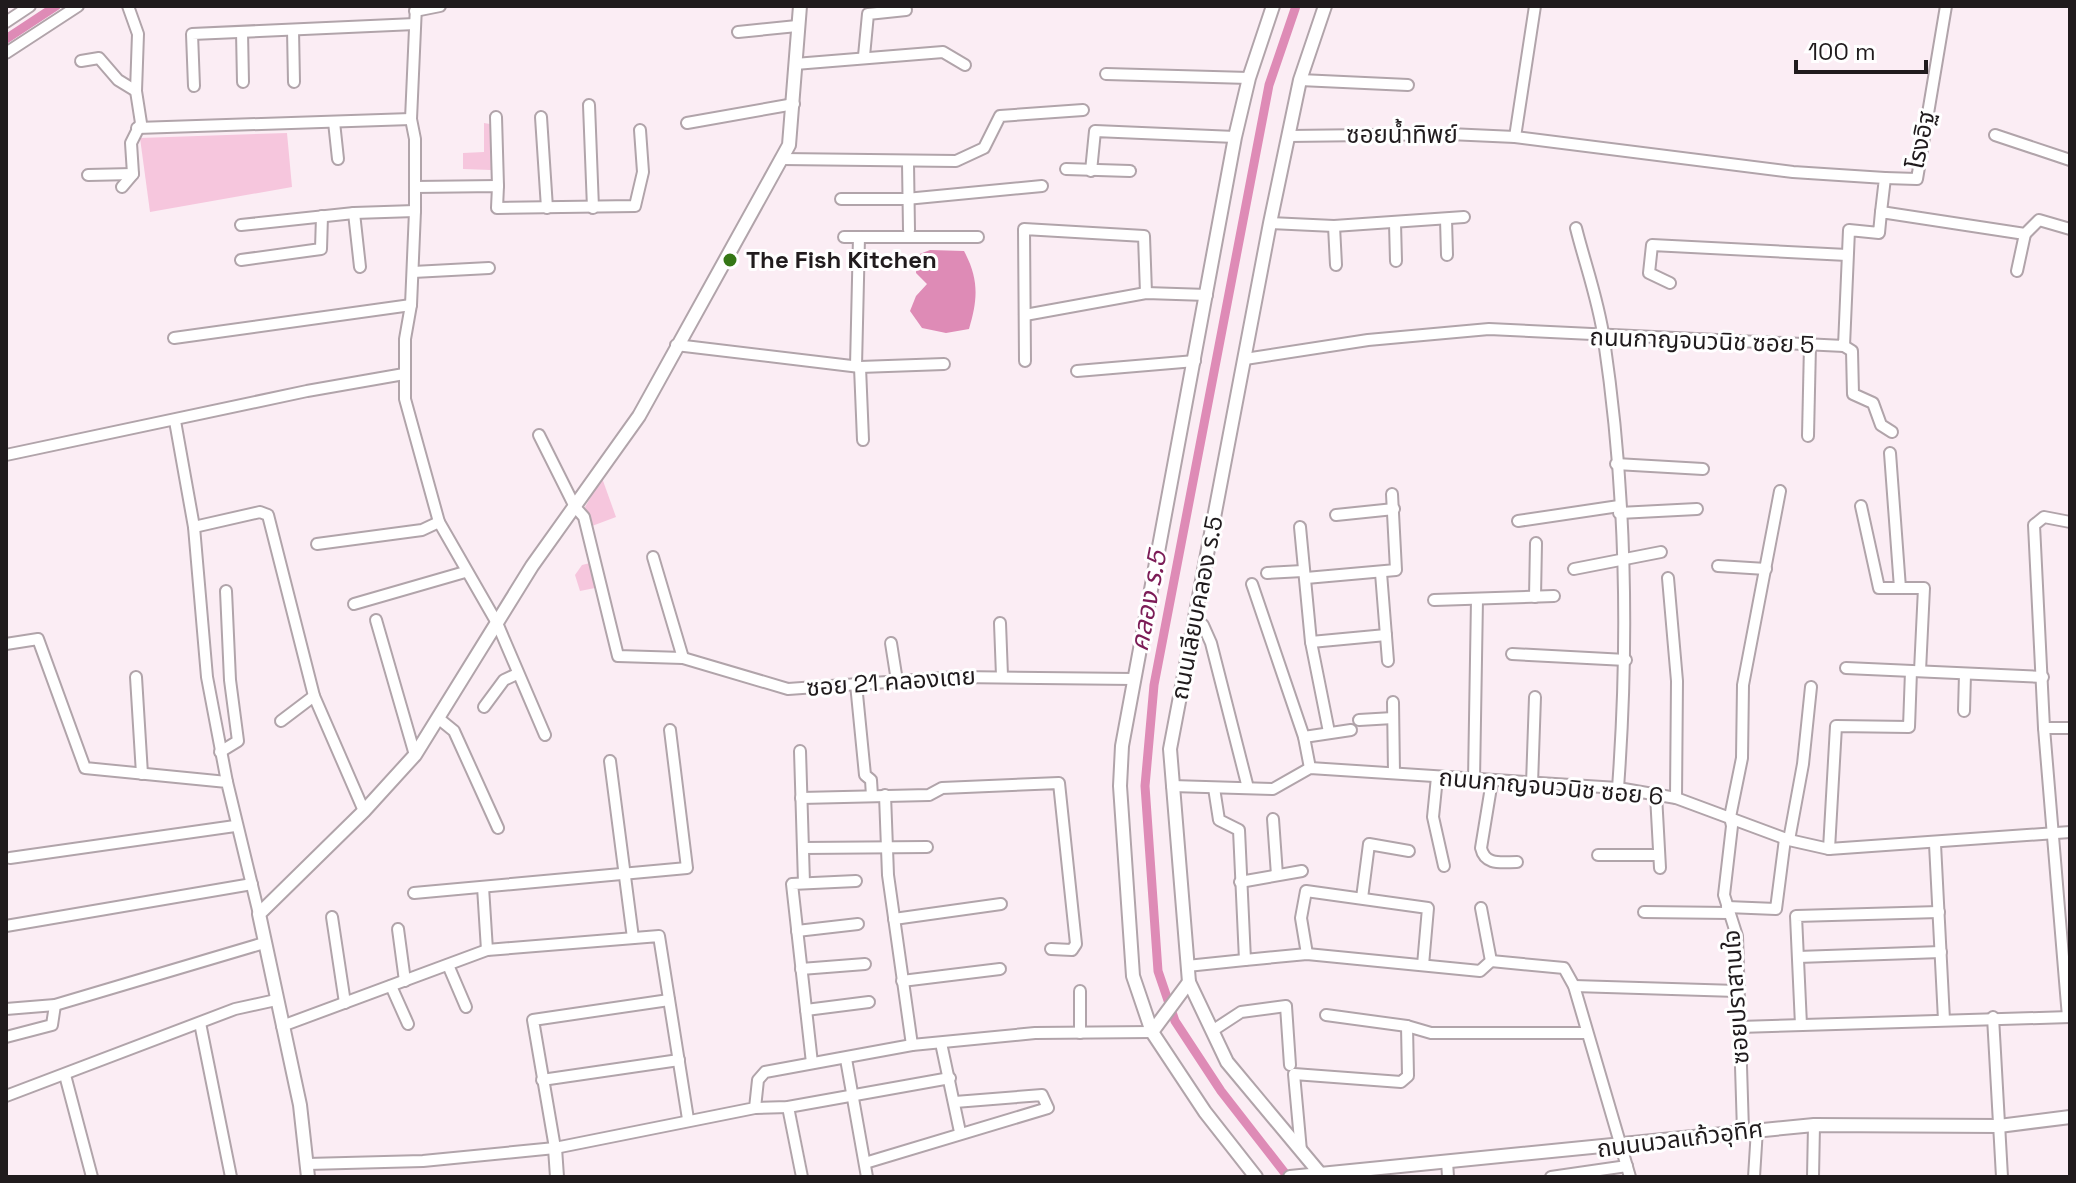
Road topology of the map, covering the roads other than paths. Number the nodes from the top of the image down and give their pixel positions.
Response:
1 (30, 6) edge
2 (78, 6) edge
3 (128, 6) edge
4 (440, 6) edge
5 (800, 6) edge
6 (1273, 6) edge
7 (1325, 6) edge
8 (1535, 6) edge
9 (1946, 6) edge
10 (416, 8) edge
11 (906, 10) dead end
12 (6, 22) edge
13 (415, 24) junction
14 (797, 26) junction
15 (293, 30) junction
16 (242, 32) junction
17 (738, 32) dead end
18 (6, 53) edge
19 (864, 56) junction
20 (81, 61) dead end
21 (795, 64) junction
22 (965, 65) dead end
23 (1106, 74) dead end
24 (1249, 78) junction
25 (1300, 80) junction
26 (243, 82) dead end
27 (294, 82) dead end
28 (1408, 85) dead end
29 (194, 86) dead end
30 (136, 91) junction
31 (794, 104) junction
32 (589, 105) dead end
33 (1083, 110) dead end
34 (496, 117) dead end
35 (541, 117) dead end
36 (411, 119) junction
37 (334, 122) junction
38 (687, 123) dead end
39 (137, 128) junction
40 (640, 130) dead end
41 (1995, 135) dead end
42 (1289, 136) junction
43 (1235, 137) junction
44 (1515, 137) junction
45 (338, 159) dead end
46 (782, 159) junction
47 (2070, 160) edge
48 (908, 163) junction
49 (1066, 169) dead end
50 (1091, 171) junction
51 (1130, 171) dead end
52 (133, 174) junction
53 (88, 175) dead end
54 (1885, 178) junction
55 (498, 186) junction
56 (1042, 186) dead end
57 (122, 187) dead end
58 (415, 187) junction
59 (841, 199) dead end
60 (906, 199) junction
61 (547, 208) junction
62 (593, 208) junction
63 (415, 211) junction
64 (1881, 212) junction
65 (354, 213) junction
66 (322, 216) junction
67 (1464, 217) dead end
68 (1446, 219) junction
69 (1270, 223) junction
70 (1395, 223) junction
71 (241, 225) dead end
72 (1334, 226) junction
73 (1576, 228) dead end
74 (2070, 229) edge
75 (909, 230) dead end
76 (2025, 234) junction
77 (844, 237) dead end
78 (859, 237) junction
79 (978, 237) dead end
80 (1447, 255) dead end
81 (1847, 255) junction
82 (241, 260) dead end
83 (1396, 261) dead end
84 (1336, 265) dead end
85 (360, 267) dead end
86 (489, 268) dead end
87 (2017, 271) dead end
88 (413, 272) junction
89 (1670, 283) dead end
90 (1146, 293) junction
91 (1207, 295) junction
92 (411, 305) junction
93 (1025, 315) junction
94 (1604, 337) junction
95 (174, 338) dead end
96 (676, 345) junction
97 (1810, 345) junction
98 (1844, 346) junction
99 (1245, 359) junction
100 (1025, 361) dead end
101 (1195, 361) junction
102 (944, 364) dead end
103 (858, 367) junction
104 (1077, 371) dead end
105 (404, 374) junction
106 (175, 421) junction
107 (1892, 432) dead end
108 (539, 435) dead end
109 (1808, 436) dead end
110 (863, 440) dead end
111 (1890, 453) dead end
112 (6, 455) edge
113 (1616, 464) junction
114 (1703, 469) dead end
115 (1780, 491) dead end
116 (1392, 494) dead end
117 (1861, 506) dead end
118 (575, 507) junction
119 (1394, 509) junction
120 (1697, 509) dead end
121 (1619, 510) junction
122 (1336, 515) dead end
123 (1518, 521) dead end
124 (439, 522) junction
125 (2070, 522) edge
126 (194, 527) junction
127 (1300, 527) dead end
128 (1536, 543) dead end
129 (317, 544) dead end
130 (1661, 552) dead end
131 (653, 557) dead end
132 (1623, 559) junction
133 (1718, 566) dead end
134 (1574, 569) dead end
135 (1766, 569) junction
136 (465, 572) junction
137 (1267, 573) dead end
138 (1381, 573) junction
139 (1304, 575) junction
140 (1668, 578) dead end
141 (1252, 584) dead end
142 (1900, 588) junction
143 (226, 591) dead end
144 (1554, 596) dead end
145 (1535, 597) junction
146 (1477, 599) junction
147 (1434, 600) dead end
148 (354, 604) dead end
149 (376, 620) dead end
150 (1194, 621) junction
151 (497, 623) junction
152 (1000, 623) dead end
153 (1386, 635) junction
154 (1311, 642) junction
155 (891, 643) dead end
156 (6, 644) edge
157 (1512, 654) dead end
158 (683, 658) junction
159 (1626, 660) junction
160 (1388, 661) dead end
161 (1846, 668) dead end
162 (1915, 671) junction
163 (517, 674) junction
164 (1965, 674) junction
165 (1002, 676) junction
166 (136, 677) dead end
167 (2043, 677) junction
168 (1134, 679) junction
169 (897, 681) junction
170 (856, 684) junction
171 (1811, 687) dead end
172 (314, 696) junction
173 (1535, 697) dead end
174 (1393, 702) dead end
175 (484, 707) dead end
176 (1964, 711) dead end
177 (438, 718) junction
178 (1393, 718) junction
179 (1359, 720) dead end
180 (281, 721) dead end
181 (2044, 728) junction
182 (2070, 728) edge
183 (670, 730) dead end
184 (1351, 730) dead end
185 (1329, 732) junction
186 (545, 735) dead end
187 (1304, 737) junction
188 (800, 751) dead end
189 (220, 752) junction
190 (415, 755) junction
191 (610, 761) dead end
192 (1310, 768) junction
193 (1394, 773) junction
194 (142, 774) junction
195 (1437, 777) junction
196 (1474, 780) junction
197 (1492, 781) junction
198 (227, 782) junction
199 (1532, 784) junction
200 (1172, 786) junction
201 (1214, 788) junction
202 (1248, 788) junction
203 (1618, 788) junction
204 (885, 795) junction
205 (1656, 795) junction
206 (872, 796) junction
207 (801, 798) junction
208 (1676, 798) junction
209 (364, 811) junction
210 (1730, 817) junction
211 (1273, 819) dead end
212 (235, 826) junction
213 (498, 828) dead end
214 (2070, 832) edge
215 (2055, 833) junction
216 (1787, 840) junction
217 (1935, 844) junction
218 (887, 847) junction
219 (927, 847) dead end
220 (803, 848) junction
221 (1829, 849) junction
222 (1409, 851) dead end
223 (1598, 855) dead end
224 (1657, 855) junction
225 (10, 858) dead end
226 (1517, 862) dead end
227 (1444, 866) dead end
228 (1660, 868) dead end
229 (1302, 871) dead end
230 (625, 873) junction
231 (1277, 875) junction
232 (856, 881) dead end
233 (1240, 882) junction
234 (804, 883) junction
235 (252, 884) junction
236 (483, 887) junction
237 (414, 893) dead end
238 (1362, 898) junction
239 (1001, 904) dead end
240 (1481, 908) dead end
241 (1728, 910) junction
242 (1644, 912) dead end
243 (1939, 912) junction
244 (259, 914) junction
245 (332, 917) dead end
246 (894, 919) junction
247 (858, 924) dead end
248 (6, 926) edge
249 (398, 929) dead end
250 (797, 931) junction
251 (633, 938) junction
252 (264, 943) junction
253 (1051, 949) dead end
254 (487, 950) junction
255 (1941, 952) junction
256 (1307, 954) junction
257 (1798, 957) junction
258 (1245, 960) junction
259 (1491, 961) junction
260 (865, 964) dead end
261 (448, 965) junction
262 (1423, 965) junction
263 (1187, 966) junction
264 (801, 969) junction
265 (1000, 969) dead end
266 (405, 981) junction
267 (902, 981) junction
268 (1189, 982) junction
269 (391, 986) junction
270 (1574, 986) junction
271 (1080, 991) dead end
272 (1737, 991) junction
273 (276, 1000) junction
274 (669, 1000) junction
275 (869, 1002) dead end
276 (345, 1003) junction
277 (55, 1005) junction
278 (466, 1007) dead end
279 (6, 1009) edge
280 (806, 1010) junction
281 (1326, 1015) dead end
282 (1993, 1017) junction
283 (2069, 1017) edge
284 (1944, 1020) junction
285 (200, 1023) junction
286 (408, 1024) dead end
287 (1801, 1025) junction
288 (282, 1026) junction
289 (1407, 1026) junction
290 (1739, 1027) junction
291 (1212, 1031) junction
292 (1152, 1032) junction
293 (1080, 1033) junction
294 (1587, 1033) junction
295 (6, 1037) edge
296 (941, 1043) junction
297 (912, 1045) junction
298 (846, 1059) junction
299 (679, 1060) junction
300 (812, 1063) junction
301 (1290, 1065) dead end
302 (65, 1075) junction
303 (950, 1078) junction
304 (542, 1080) junction
305 (6, 1096) edge
306 (854, 1096) junction
307 (955, 1102) junction
308 (788, 1107) junction
309 (755, 1108) junction
310 (2070, 1117) edge
311 (688, 1119) junction
312 (1814, 1125) junction
313 (1999, 1126) junction
314 (1757, 1129) junction
315 (1743, 1131) junction
316 (960, 1132) junction
317 (1621, 1146) junction
318 (555, 1148) junction
319 (1301, 1151) junction
320 (1447, 1161) junction
321 (865, 1163) junction
322 (308, 1171) edge
323 (1629, 1172) edge
324 (1322, 1175) edge
325 (92, 1177) edge
326 (231, 1177) edge
327 (557, 1177) edge
328 (802, 1177) edge
329 (867, 1177) edge
330 (1256, 1177) edge
331 (1290, 1177) edge
332 (1448, 1177) edge
333 (1551, 1177) edge
334 (1754, 1177) edge
335 (1813, 1177) edge
336 (2002, 1177) edge

1 - 12 street
2 - 18 street
3 - 30 street
4 - 10 street
5 - 14 street
6 - 24 street, ถนนเลียบคลอง ร.5
7 - 25 street, ถนนเลียบคลอง ร.5
8 - 44 street
9 - 54 street, โรงอิฐ
10 - 13 street
11 - 19 street
13 - 15 street
13 - 36 street
14 - 17 street
14 - 21 street
15 - 16 street
15 - 27 street
16 - 26 street
16 - 29 street
19 - 21 street
19 - 22 street
20 - 30 street
21 - 31 street
23 - 24 street
24 - 43 street, ถนนเลียบคลอง ร.5
25 - 28 street
25 - 42 street, ถนนเลียบคลอง ร.5
30 - 39 street
31 - 38 street
31 - 46 street
32 - 62 street
33 - 48 street
34 - 55 street
35 - 61 street
36 - 37 street
36 - 58 street
37 - 39 street
37 - 45 street
39 - 52 street
40 - 62 street
41 - 47 street
42 - 44 street, ซอยน้ำทิพย์
42 - 69 street, ถนนเลียบคลอง ร.5
43 - 50 street
43 - 91 street, ถนนเลียบคลอง ร.5
44 - 54 street, ซอยน้ำทิพย์
46 - 48 street
46 - 96 street
48 - 60 street
49 - 50 street
50 - 51 street
52 - 53 street
52 - 57 street
54 - 64 street
55 - 58 street
55 - 61 street
56 - 60 street
58 - 63 street
59 - 60 street
60 - 75 street
61 - 62 street
63 - 65 street
63 - 88 street
64 - 76 street
64 - 81 street
65 - 66 street
65 - 85 street
66 - 71 street
66 - 82 street
67 - 68 street
68 - 70 street
68 - 80 street
69 - 72 street
69 - 99 street, ถนนเลียบคลอง ร.5
70 - 72 street
70 - 83 street
72 - 84 street
73 - 94 street
74 - 76 street
76 - 87 street
77 - 78 street
78 - 79 street
78 - 103 street
81 - 89 street
81 - 98 street, ถนนกาญจนวนิช ซอย 5
86 - 88 street
88 - 92 street
90 - 91 street
90 - 93 street
90 - 93 street
91 - 101 street, ถนนเลียบคลอง ร.5
92 - 95 street
92 - 105 street
93 - 100 street
94 - 97 street, ถนนกาญจนวนิช ซอย 5
94 - 99 street, ถนนกาญจนวนิช ซอย 5
94 - 113 street
96 - 103 street
96 - 118 street
97 - 98 street, ถนนกาญจนวนิช ซอย 5
97 - 109 street
98 - 107 street
99 - 150 street, ถนนเลียบคลอง ร.5
101 - 104 street
101 - 168 street, ถนนเลียบคลอง ร.5
102 - 103 street
103 - 110 street
105 - 106 street
105 - 124 street
106 - 112 street
106 - 126 street
108 - 118 street
111 - 142 street
113 - 114 street
113 - 121 street
115 - 135 street, ซอยปราสานใจ
116 - 119 street
117 - 142 street
118 - 151 street
118 - 158 street, ซอย 21 คลองเตย
119 - 122 street
119 - 138 street
120 - 121 street
121 - 123 street
121 - 132 street
124 - 129 street
124 - 136 street
125 - 167 street
126 - 172 street
126 - 189 street
127 - 139 street
128 - 145 street
130 - 132 street
131 - 158 street
132 - 134 street
132 - 159 street
133 - 135 street
135 - 210 street, ซอยปราสานใจ
136 - 148 street
136 - 151 street
137 - 139 street
138 - 139 street
138 - 153 street
139 - 154 street
140 - 208 street
141 - 187 street
142 - 162 street
143 - 189 street
144 - 145 street
145 - 146 street
146 - 147 street
146 - 196 street
149 - 190 street
150 - 200 street, ถนนเลียบคลอง ร.5
150 - 202 street
151 - 163 street
151 - 177 street
152 - 165 street
153 - 154 street
153 - 160 street
154 - 185 street
155 - 169 street
156 - 194 street
157 - 159 street
158 - 170 street, ซอย 21 คลองเตย
159 - 203 street
161 - 162 street
162 - 164 street
162 - 221 street
163 - 175 street
163 - 186 street
164 - 167 street
164 - 176 street
165 - 168 street, ซอย 21 คลองเตย
165 - 169 street, ซอย 21 คลองเตย
166 - 194 street
167 - 181 street
168 - 292 street, ถนนเลียบคลอง ร.5
169 - 170 street, ซอย 21 คลองเตย
170 - 206 street
171 - 216 street
172 - 180 street
172 - 209 street
173 - 199 street
174 - 178 street
177 - 190 street
177 - 213 street
178 - 179 street
178 - 193 street
181 - 182 street
181 - 215 street
183 - 230 street
184 - 185 street
185 - 187 street
187 - 192 street
188 - 207 street
189 - 198 street
190 - 209 street
191 - 230 street
192 - 193 street, ถนนกาญจนวนิช ซอย 6
192 - 202 street
193 - 195 street, ถนนกาญจนวนิช ซอย 6
194 - 198 street
195 - 196 street, ถนนกาญจนวนิช ซอย 6
195 - 227 street
196 - 197 street, ถนนกาญจนวนิช ซอย 6
197 - 199 street, ถนนกาญจนวนิช ซอย 6
197 - 226 street
198 - 212 street
199 - 203 street, ถนนกาญจนวนิช ซอย 6
200 - 201 street
200 - 263 street, ถนนเลียบคลอง ร.5
201 - 202 street
201 - 233 street
203 - 205 street, ถนนกาญจนวนิช ซอย 6
204 - 206 street
204 - 218 street
204 - 253 street
205 - 208 street, ถนนกาญจนวนิช ซอย 6
205 - 224 street
206 - 207 street
207 - 220 street
208 - 210 street, ถนนกาญจนวนิช ซอย 6
209 - 244 street
210 - 216 street, ถนนกาญจนวนิช ซอย 6
210 - 241 street, ซอยปราสานใจ
211 - 231 street
212 - 225 street
212 - 235 street
214 - 215 street, ถนนกาญจนวนิช ซอย 6
215 - 217 street, ถนนกาญจนวนิช ซอย 6
215 - 283 street
216 - 221 street, ถนนกาญจนวนิช ซอย 6
216 - 241 street
217 - 221 street, ถนนกาญจนวนิช ซอย 6
217 - 243 street
218 - 219 street
218 - 220 street
218 - 246 street
220 - 234 street
222 - 238 street
223 - 224 street
224 - 228 street
229 - 231 street
230 - 236 street
230 - 251 street
231 - 233 street
232 - 234 street
233 - 258 street
234 - 250 street
235 - 244 street
235 - 248 street
236 - 237 street
236 - 254 street
238 - 256 street
238 - 262 street
239 - 246 street
240 - 259 street
241 - 242 street
241 - 272 street, ซอยปราสานใจ
243 - 255 street
243 - 257 street
244 - 252 street
245 - 276 street
246 - 267 street
247 - 250 street
249 - 266 street
250 - 264 street
251 - 254 street
251 - 274 street
252 - 273 street
252 - 277 street
254 - 261 street
255 - 257 street
255 - 284 street
256 - 258 street
256 - 262 street
257 - 287 street
258 - 263 street
259 - 262 street
259 - 270 street
260 - 264 street
261 - 266 street
261 - 278 street
263 - 268 street, ถนนเลียบคลอง ร.5
264 - 280 street
265 - 267 street
266 - 269 street
267 - 297 street
268 - 291 street, ถนนเลียบคลอง ร.5
268 - 292 street
269 - 276 street
269 - 286 street
270 - 272 street
270 - 294 street
271 - 293 street
272 - 290 street, ซอยปราสานใจ
273 - 285 street
273 - 288 street
274 - 299 street
274 - 304 street
275 - 280 street
276 - 288 street
277 - 279 street
277 - 295 street
280 - 300 street
281 - 289 street
282 - 283 street
282 - 284 street
282 - 313 street
284 - 287 street
285 - 302 street
285 - 326 street
287 - 290 street
288 - 322 street
289 - 294 street
289 - 319 street
290 - 315 street, ซอยปราสานใจ
291 - 301 street
291 - 319 street, ถนนเลียบคลอง ร.5
292 - 293 street
292 - 330 street, ถนนเลียบคลอง ร.5
293 - 296 street
294 - 317 street
296 - 297 street
296 - 303 street
297 - 298 street
298 - 300 street
298 - 306 street
299 - 304 street
299 - 311 street
300 - 309 street
302 - 305 street
302 - 325 street
303 - 306 street
303 - 307 street
304 - 318 street
306 - 308 street
306 - 321 street
307 - 316 street
307 - 316 street
308 - 309 street
308 - 328 street
309 - 311 street
310 - 313 street, ถนนนวลแก้วอุทิศ
311 - 318 street
312 - 313 street, ถนนนวลแก้วอุทิศ
312 - 314 street, ถนนนวลแก้วอุทิศ
312 - 335 street
313 - 336 street
314 - 315 street, ถนนนวลแก้วอุทิศ
314 - 334 street
315 - 317 street, ถนนนวลแก้วอุทิศ
316 - 321 street
317 - 320 street, ถนนนวลแก้วอุทิศ
317 - 323 street
318 - 322 street
318 - 327 street
319 - 324 street, ถนนเลียบคลอง ร.5
320 - 324 street, ถนนนวลแก้วอุทิศ
320 - 332 street
321 - 329 street
323 - 333 street
324 - 331 street, ถนนนวลแก้วอุทิศ

